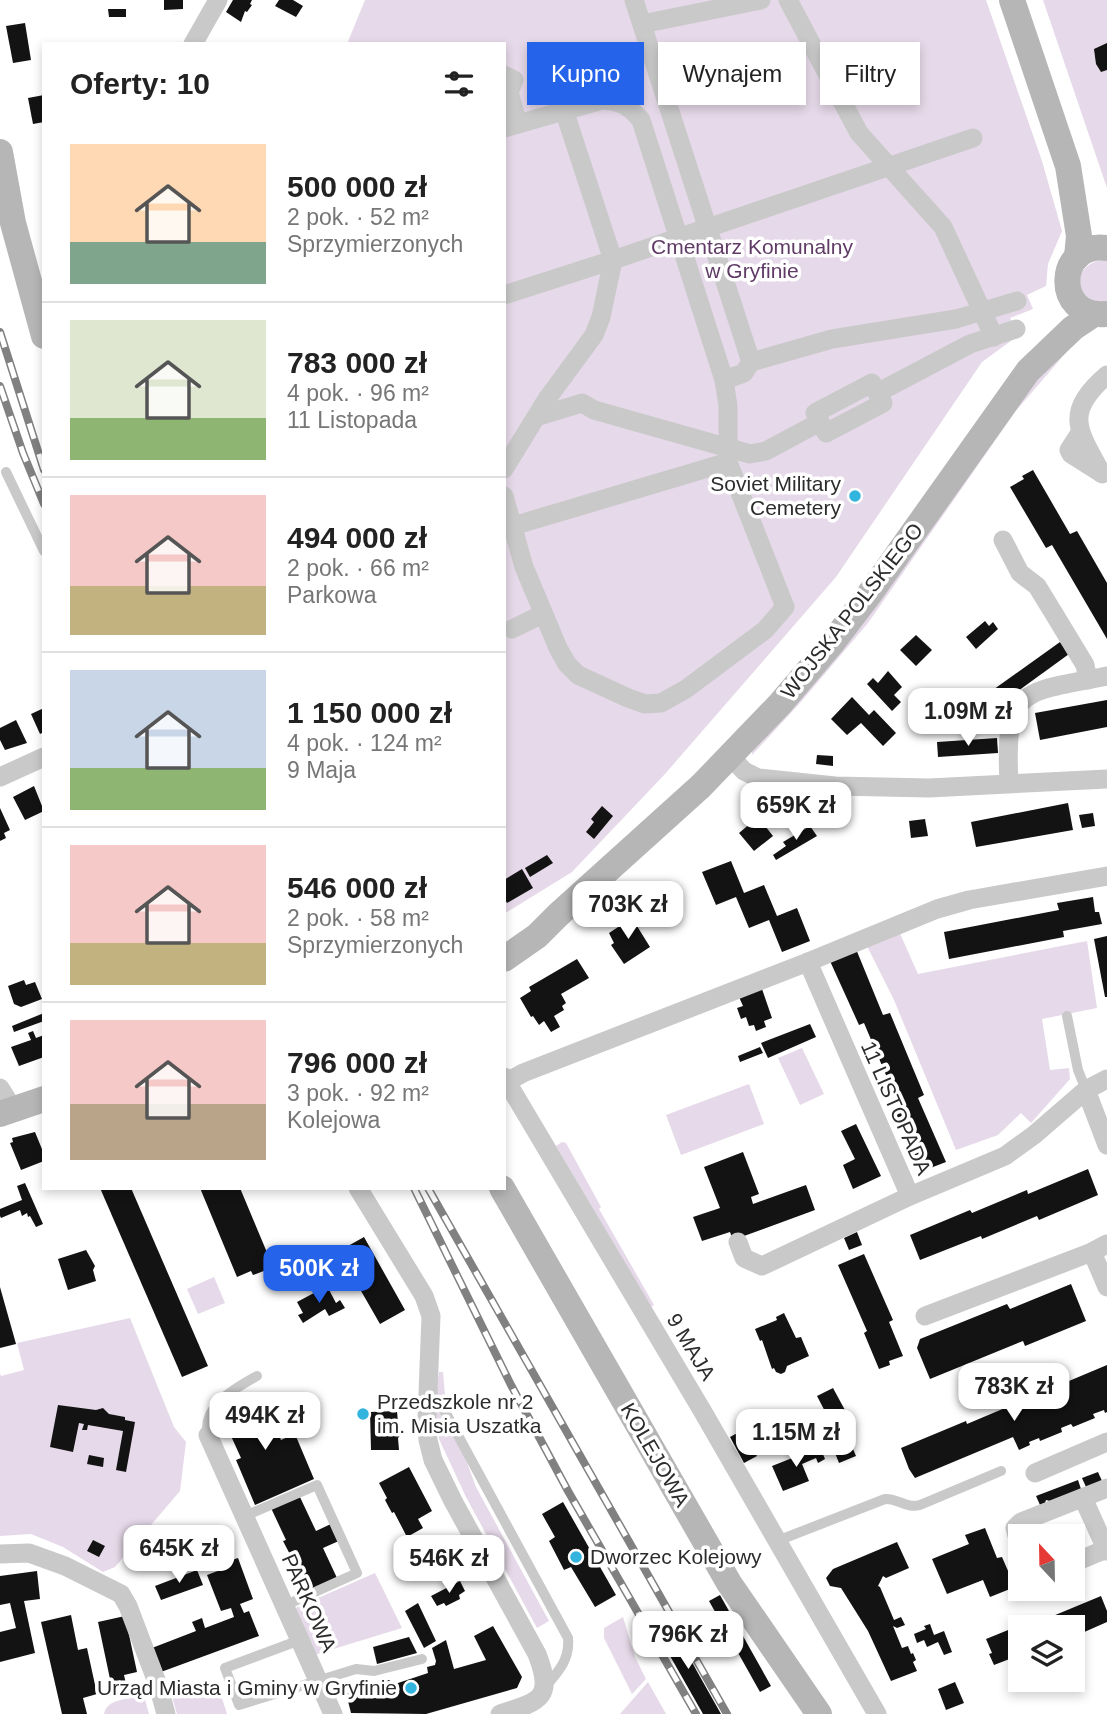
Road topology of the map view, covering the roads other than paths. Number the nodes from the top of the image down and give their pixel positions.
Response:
1 (218, 0) edge
2 (634, 0) edge
3 (761, 0) edge
4 (788, 0) edge
5 (1012, 0) edge
6 (642, 24) junction
7 (193, 42) edge
8 (512, 82) edge
9 (564, 110) junction
10 (511, 126) edge
11 (973, 138) dead end
12 (0, 152) edge
13 (888, 167) junction
14 (1072, 181) junction
15 (707, 230) junction
16 (678, 239) junction
17 (1107, 248) edge
18 (1077, 257) junction
19 (613, 260) junction
20 (1068, 291) junction
21 (506, 294) edge
22 (1017, 301) dead end
23 (981, 311) junction
24 (1102, 315) edge
25 (42, 327) edge
26 (1016, 329) dead end
27 (993, 337) junction
28 (751, 362) junction
29 (1028, 371) junction
30 (1107, 375) edge
31 (724, 380) junction
32 (536, 417) junction
33 (728, 454) junction
34 (506, 466) edge
35 (6, 472) dead end
36 (1105, 478) edge
37 (506, 503) edge
38 (513, 526) junction
39 (1003, 540) dead end
40 (42, 547) edge
41 (543, 614) junction
42 (512, 629) dead end
43 (1098, 678) edge
44 (731, 757) junction
45 (42, 758) edge
46 (0, 777) edge
47 (1107, 779) edge
48 (1009, 783) junction
49 (1107, 876) edge
50 (558, 915) junction
51 (506, 943) edge
52 (506, 958) edge
53 (808, 962) junction
54 (1067, 1016) dead end
55 (506, 1079) edge
56 (1107, 1079) edge
57 (1086, 1090) junction
58 (42, 1099) edge
59 (2, 1101) edge
60 (1107, 1145) edge
61 (359, 1190) edge
62 (503, 1190) edge
63 (910, 1196) junction
64 (738, 1242) dead end
65 (1100, 1248) edge
66 (1107, 1287) edge
67 (925, 1316) dead end
68 (257, 1376) dead end
69 (429, 1391) junction
70 (208, 1435) joint
71 (1107, 1442) edge
72 (1001, 1471) dead end
73 (1035, 1473) dead end
74 (1107, 1488) edge
75 (1083, 1498) junction
76 (245, 1516) junction
77 (1019, 1524) edge
78 (777, 1541) junction
79 (1107, 1550) edge
80 (0, 1554) edge
81 (1085, 1558) edge
82 (284, 1606) junction
83 (300, 1640) junction
84 (422, 1659) dead end
85 (318, 1679) junction
86 (545, 1688) junction
87 (166, 1714) edge
88 (333, 1714) edge
89 (500, 1714) edge
90 (819, 1714) edge
91 (877, 1714) edge

1 - 7 street
2 - 6 street
3 - 6 street
4 - 13 street
5 - 14 main road
6 - 15 street
8 - 10 street
9 - 10 street
9 - 16 street
9 - 19 street
11 - 13 street
12 - 25 main road
13 - 15 street
13 - 23 street
14 - 17 main road
14 - 18 main road, WOJSKA POLSKIEGO
15 - 16 street
15 - 28 street
16 - 19 street
16 - 31 street
17 - 18 main road
18 - 20 main road, WOJSKA POLSKIEGO
19 - 21 street
19 - 32 street
20 - 24 main road
20 - 29 main road, WOJSKA POLSKIEGO
22 - 23 street
23 - 27 street
23 - 28 street
24 - 29 main road, WOJSKA POLSKIEGO
26 - 27 street
27 - 33 street
28 - 31 street
29 - 44 main road, WOJSKA POLSKIEGO
30 - 36 street
31 - 33 street
32 - 33 street
32 - 34 street
33 - 38 street
33 - 41 street
35 - 40 lane
37 - 38 street
38 - 41 street
39 - 43 street
41 - 42 street
43 - 48 street
44 - 48 street
44 - 50 main road, WOJSKA POLSKIEGO
45 - 46 street
47 - 48 street
49 - 53 street
50 - 51 main road, WOJSKA POLSKIEGO
50 - 52 main road, WOJSKA POLSKIEGO
53 - 55 street
53 - 63 street, 11 LISTOPADA
54 - 57 lane
55 - 78 street, 9 MAJA
56 - 57 street, 11 LISTOPADA
57 - 60 street
57 - 63 street, 11 LISTOPADA
58 - 59 main road
61 - 69 street
62 - 90 main road, KOLEJOWA
63 - 64 street
65 - 66 street
65 - 67 street
68 - 70 lane
69 - 86 street
69 - 86 lane
70 - 76 street, PARKOWA
71 - 73 street
72 - 78 lane
74 - 75 street
75 - 77 street
75 - 79 street
76 - 82 street, PARKOWA
76 - 82 lane
78 - 91 street, 9 MAJA
79 - 81 street
80 - 87 street
82 - 83 street, PARKOWA
83 - 85 street, PARKOWA
83 - 85 lane
84 - 85 lane
85 - 88 street, PARKOWA
86 - 89 street

